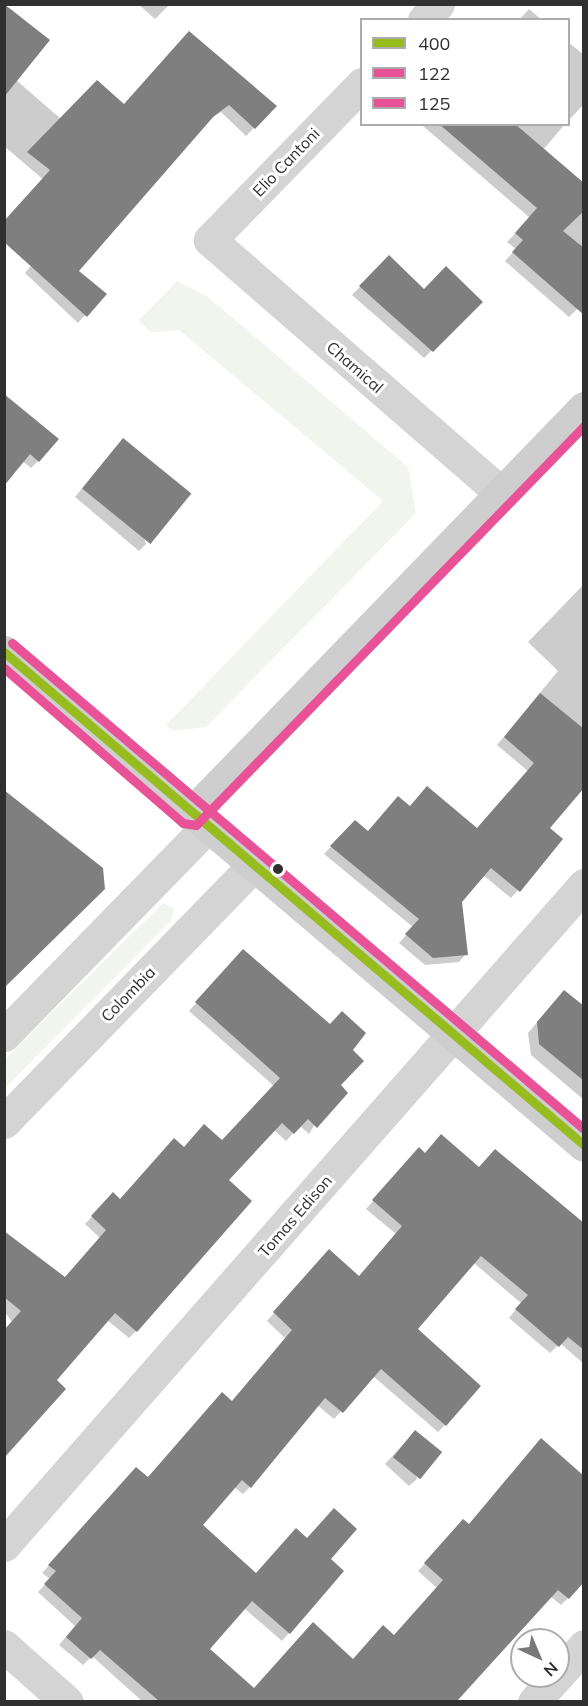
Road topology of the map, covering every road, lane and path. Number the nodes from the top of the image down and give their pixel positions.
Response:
1 (438, 4) edge
2 (426, 18) edge
3 (360, 86) edge
4 (210, 240) joint
5 (584, 408) edge
6 (501, 493) junction
7 (4, 652) edge
8 (199, 821) junction
9 (252, 867) junction
10 (584, 885) edge
11 (4, 1035) edge
12 (454, 1036) junction
13 (4, 1122) edge
14 (584, 1145) edge
15 (4, 1545) edge
16 (4, 1646) edge
17 (584, 1646) edge
18 (570, 1662) edge
19 (546, 1688) edge
20 (67, 1701) edge
21 (534, 1701) edge

1 - 2 street
3 - 4 street, Elio Cantoni
4 - 6 street, Chamical
5 - 6 main road
6 - 8 main road
7 - 8 main road
8 - 9 main road
8 - 11 street
9 - 12 main road
9 - 13 street, Colombia
10 - 12 street, Tomas Edison
12 - 14 main road
12 - 15 street, Tomas Edison
16 - 20 street
17 - 18 street
19 - 21 street

